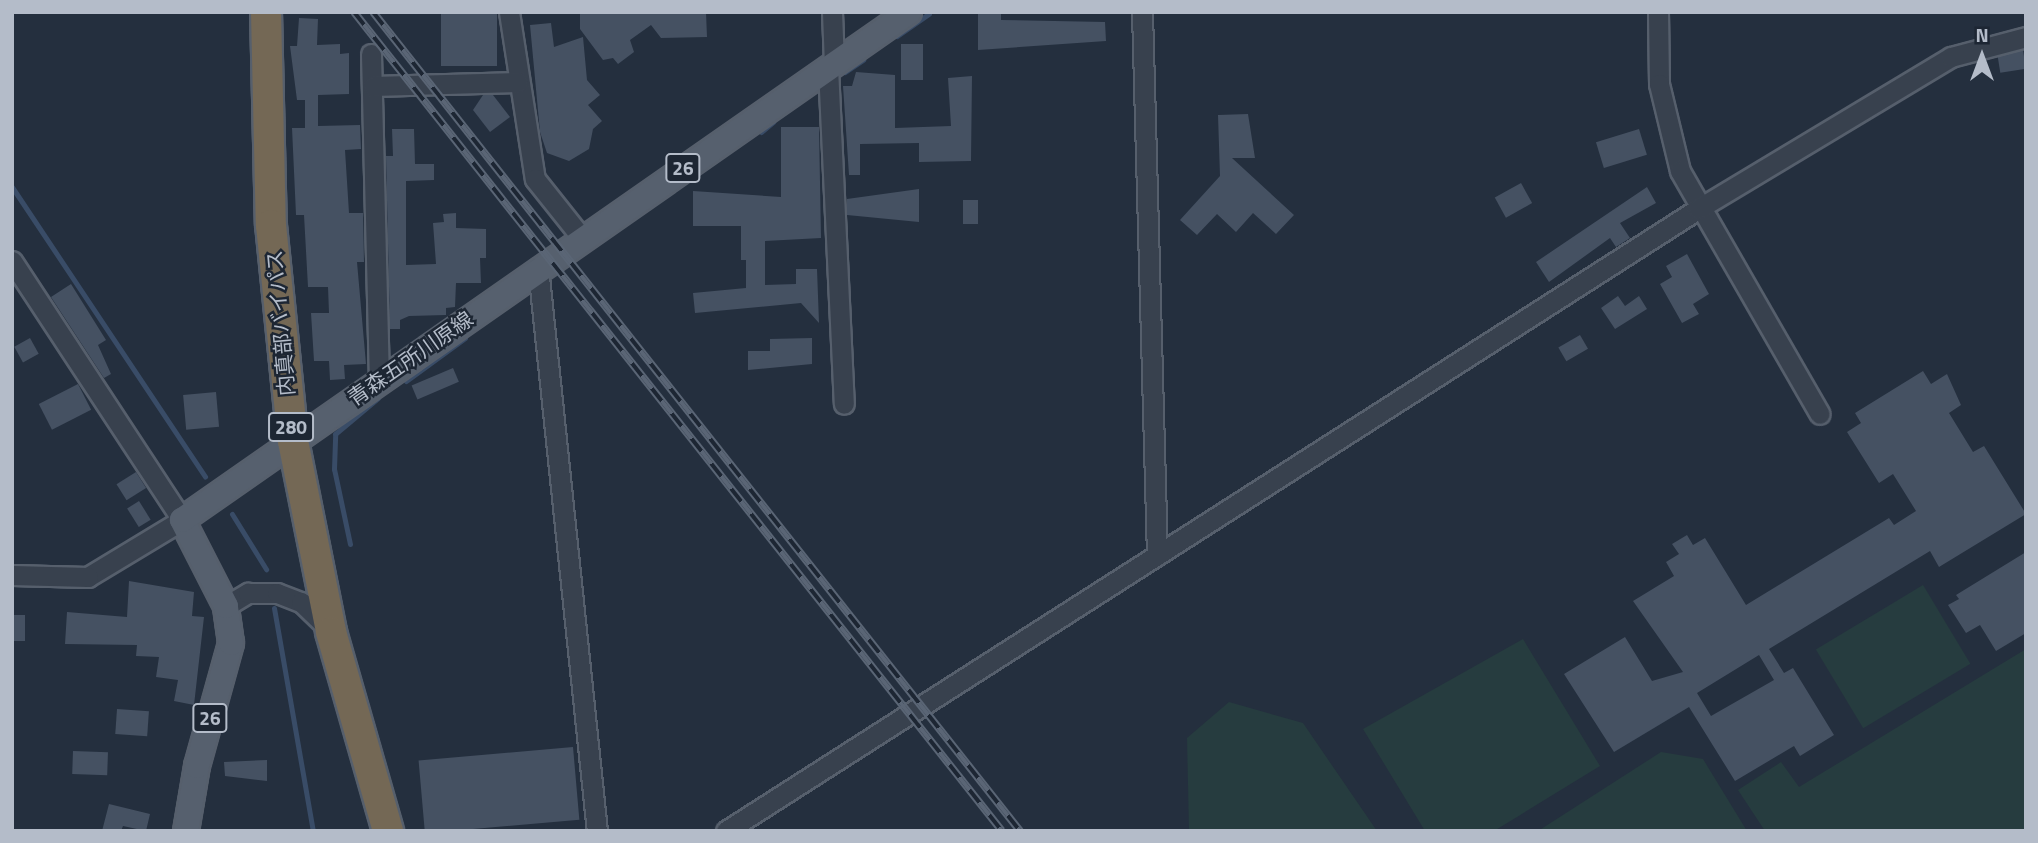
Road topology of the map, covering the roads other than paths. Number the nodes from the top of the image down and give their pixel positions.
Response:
1 (266, 12) edge
2 (509, 12) edge
3 (832, 12) edge
4 (909, 12) edge
5 (1142, 12) edge
6 (1658, 12) edge
7 (2026, 37) edge
8 (371, 54) dead end
9 (831, 66) junction
10 (518, 82) junction
11 (373, 86) junction
12 (1698, 209) junction
13 (582, 237) junction
14 (12, 261) edge
15 (538, 268) junction
16 (379, 379) junction
17 (844, 404) dead end
18 (1821, 414) dead end
19 (293, 441) junction
20 (182, 520) junction
21 (1157, 555) junction
22 (12, 575) edge
23 (226, 606) junction
24 (331, 632) junction
25 (186, 831) edge
26 (388, 831) edge
27 (597, 831) edge
28 (726, 831) edge

1 - 19 highway, 内真部バイパス / 280
2 - 10 street
3 - 9 street
4 - 9 main road, 青森五所川原線 / 26
5 - 21 street
6 - 12 street
7 - 12 street
8 - 11 street
9 - 13 main road, 青森五所川原線 / 26
9 - 17 street
10 - 11 street
10 - 13 street
11 - 16 street
12 - 18 street
12 - 21 street
13 - 15 main road, 青森五所川原線 / 26
14 - 20 street
15 - 16 main road, 青森五所川原線 / 26
15 - 27 street
16 - 19 main road, 青森五所川原線 / 26
19 - 20 main road, 青森五所川原線 / 26
19 - 24 highway, 内真部バイパス / 280
20 - 22 street
20 - 23 main road, 26
21 - 28 street
23 - 24 street
23 - 25 main road, 26
24 - 26 highway, 内真部バイパス / 280

